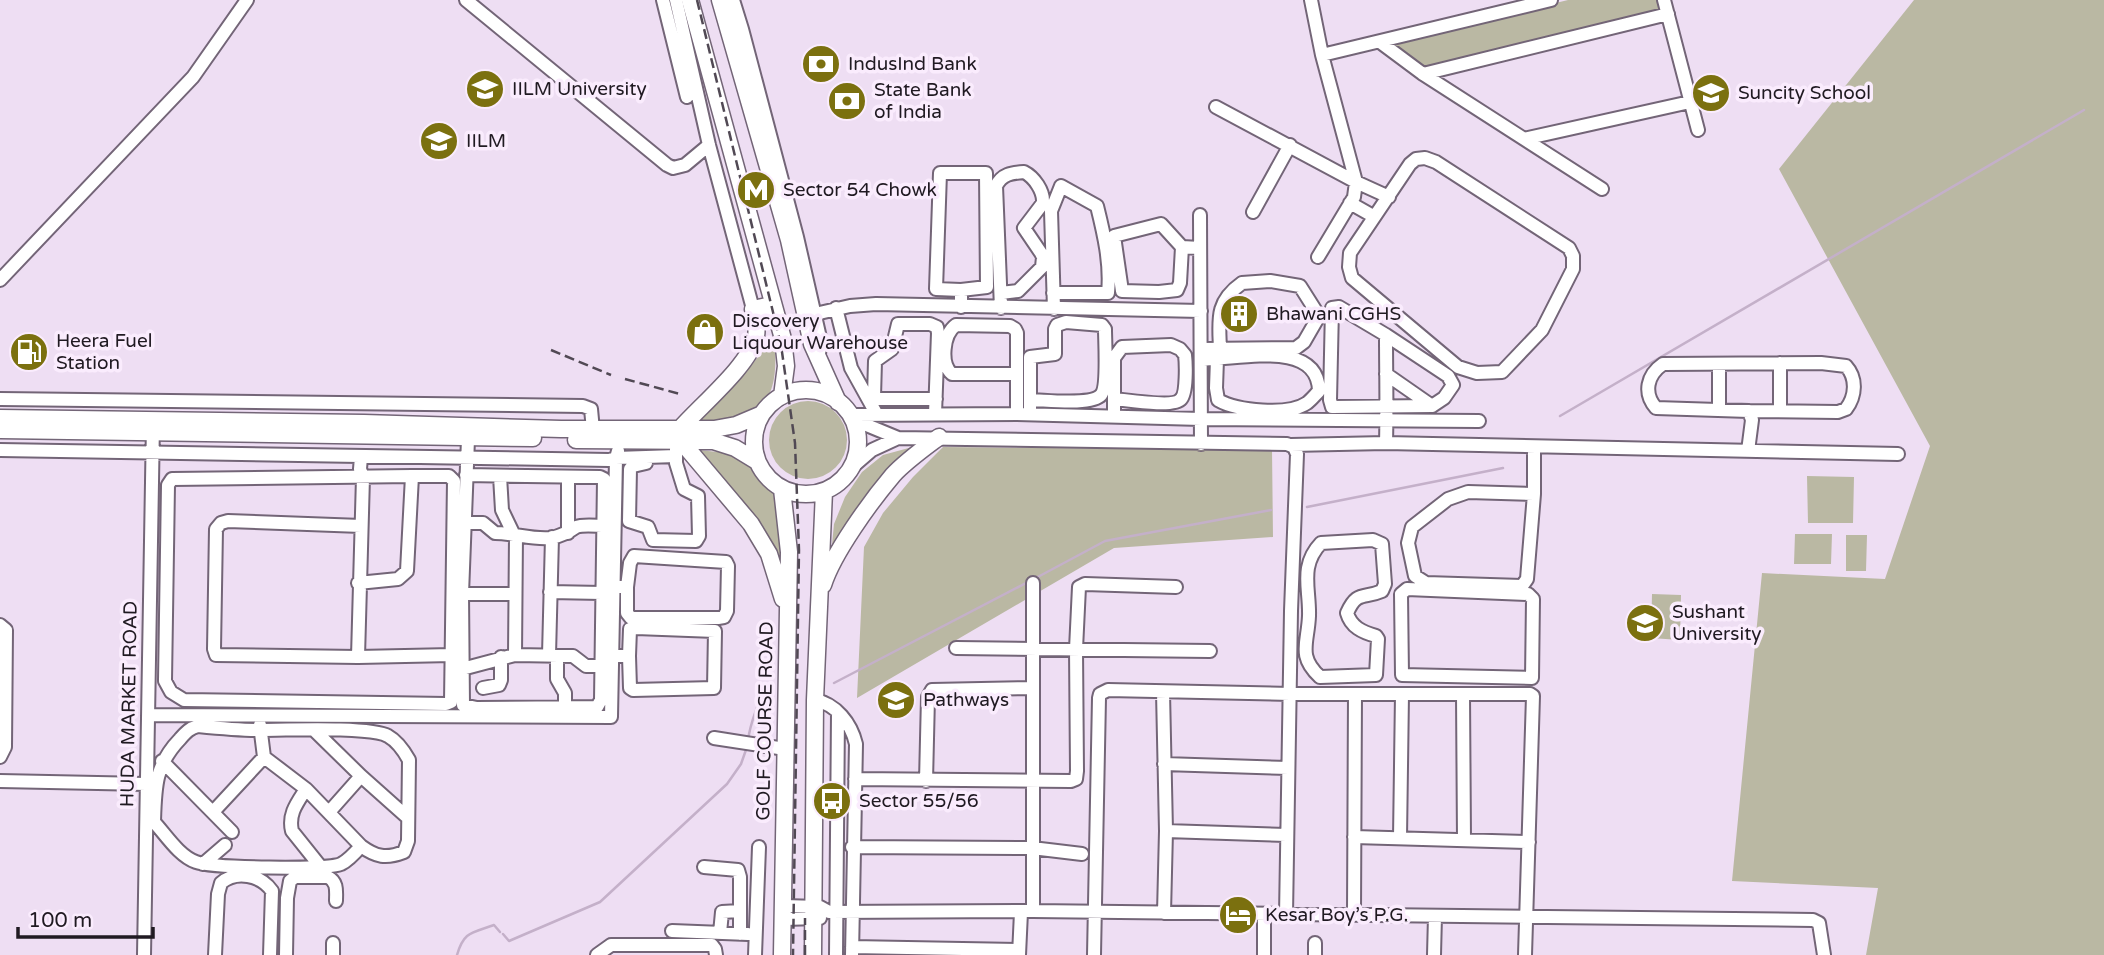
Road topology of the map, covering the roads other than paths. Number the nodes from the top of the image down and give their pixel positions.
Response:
1 (247, 0) edge
2 (466, 0) edge
3 (663, 0) edge
4 (676, 0) edge
5 (690, 0) edge
6 (720, 0) edge
7 (733, 0) edge
8 (1311, 0) edge
9 (1550, 0) edge
10 (1664, 0) edge
11 (1668, 14) junction
12 (1380, 41) junction
13 (1322, 55) junction
14 (1423, 74) junction
15 (687, 97) dead end
16 (1690, 102) junction
17 (1216, 107) dead end
18 (1698, 130) dead end
19 (1524, 139) junction
20 (709, 145) junction
21 (1290, 145) junction
22 (1356, 182) junction
23 (1602, 189) dead end
24 (1388, 197) junction
25 (1350, 203) junction
26 (1253, 212) dead end
27 (1200, 215) dead end
28 (1373, 216) junction
29 (1182, 247) junction
30 (1200, 248) junction
31 (1318, 257) dead end
32 (0, 281) edge
33 (961, 290) junction
34 (1000, 293) junction
35 (1053, 293) junction
36 (772, 305) junction
37 (961, 307) junction
38 (836, 308) junction
39 (1000, 308) junction
40 (753, 309) junction
41 (1054, 309) junction
42 (1201, 312) junction
43 (815, 314) junction
44 (1386, 335) junction
45 (1201, 354) junction
46 (1219, 354) junction
47 (818, 361) junction
48 (1780, 363) junction
49 (1719, 364) junction
50 (1017, 374) junction
51 (1386, 374) junction
52 (782, 396) junction
53 (0, 399) edge
54 (936, 399) junction
55 (1114, 399) junction
56 (1030, 400) junction
57 (235, 401) junction
58 (838, 402) junction
59 (1404, 407) junction
60 (1433, 407) junction
61 (1719, 410) junction
62 (1749, 411) junction
63 (1780, 411) junction
64 (762, 414) junction
65 (936, 414) junction
66 (1023, 414) junction
67 (1387, 414) junction
68 (877, 415) junction
69 (1114, 415) junction
70 (851, 417) junction
71 (0, 418) edge
72 (1201, 419) junction
73 (246, 421) junction
74 (1404, 421) junction
75 (1479, 421) dead end
76 (153, 425) junction
77 (593, 429) junction
78 (0, 430) edge
79 (364, 435) junction
80 (898, 438) junction
81 (939, 438) junction
82 (468, 439) junction
83 (618, 441) junction
84 (1386, 443) junction
85 (1201, 444) junction
86 (1404, 444) junction
87 (1292, 445) junction
88 (678, 446) junction
89 (1534, 448) junction
90 (0, 450) edge
91 (1748, 451) junction
92 (153, 453) junction
93 (1898, 454) dead end
94 (364, 457) junction
95 (467, 458) junction
96 (616, 458) junction
97 (758, 462) junction
98 (850, 469) junction
99 (466, 475) junction
100 (412, 476) junction
101 (500, 476) junction
102 (363, 477) junction
103 (568, 477) junction
104 (782, 489) junction
105 (824, 491) junction
106 (1534, 494) junction
107 (464, 523) junction
108 (361, 526) junction
109 (604, 526) junction
110 (568, 533) junction
111 (514, 534) junction
112 (552, 537) junction
113 (358, 583) junction
114 (1033, 583) dead end
115 (621, 587) junction
116 (1176, 587) dead end
117 (550, 592) junction
118 (601, 593) junction
119 (462, 594) junction
120 (515, 594) junction
121 (819, 597) junction
122 (1291, 611) junction
123 (1308, 611) junction
124 (788, 621) junction
125 (0, 625) edge
126 (956, 648) dead end
127 (1032, 648) junction
128 (1076, 649) junction
129 (1210, 651) dead end
130 (452, 655) junction
131 (515, 655) junction
132 (553, 655) junction
133 (613, 656) junction
134 (629, 656) junction
135 (358, 657) junction
136 (501, 657) junction
137 (483, 665) junction
138 (600, 666) junction
139 (3, 667) edge
140 (462, 669) junction
141 (1459, 677) junction
142 (1473, 678) junction
143 (483, 688) junction
144 (1032, 688) junction
145 (1163, 692) junction
146 (1290, 694) junction
147 (1355, 694) junction
148 (1402, 694) junction
149 (1465, 694) junction
150 (815, 700) junction
151 (484, 707) junction
152 (565, 708) junction
153 (838, 713) junction
154 (148, 715) junction
155 (263, 715) junction
156 (3, 718) edge
157 (262, 730) junction
158 (314, 730) junction
159 (714, 738) dead end
160 (782, 748) junction
161 (0, 757) edge
162 (264, 757) junction
163 (162, 761) junction
164 (1164, 764) junction
165 (1288, 768) junction
166 (361, 776) junction
167 (855, 779) junction
168 (0, 781) edge
169 (926, 781) junction
170 (1032, 781) junction
171 (146, 784) junction
172 (306, 789) junction
173 (330, 811) junction
174 (213, 812) junction
175 (407, 817) junction
176 (1166, 831) junction
177 (232, 832) dead end
178 (1286, 835) junction
179 (1354, 837) junction
180 (1400, 838) junction
181 (1464, 839) junction
182 (1529, 842) junction
183 (225, 845) dead end
184 (361, 846) junction
185 (852, 847) junction
186 (759, 848) dead end
187 (1032, 848) junction
188 (1082, 854) dead end
189 (203, 864) junction
190 (320, 866) junction
191 (704, 867) dead end
192 (336, 901) dead end
193 (853, 910) junction
194 (740, 911) junction
195 (1027, 911) junction
196 (823, 912) junction
197 (1094, 912) junction
198 (783, 913) junction
199 (1164, 913) junction
200 (1264, 914) junction
201 (1286, 915) junction
202 (1354, 915) junction
203 (1435, 916) junction
204 (1525, 916) junction
205 (672, 931) dead end
206 (720, 933) junction
207 (740, 934) junction
208 (756, 934) junction
209 (852, 951) edge
210 (915, 951) edge
211 (1019, 952) edge
212 (144, 955) edge
213 (215, 955) edge
214 (270, 955) edge
215 (286, 955) edge
216 (597, 955) edge
217 (716, 955) edge
218 (755, 955) edge
219 (775, 955) edge
220 (782, 955) edge
221 (813, 955) edge
222 (836, 955) edge
223 (1094, 955) edge
224 (1264, 955) edge
225 (1434, 955) edge
226 (1525, 955) edge
227 (1824, 955) edge

1 - 32 street
2 - 20 street
3 - 15 street
4 - 20 street
5 - 36 main road
6 - 47 main road
7 - 43 street
8 - 13 street
9 - 12 street
10 - 11 street
11 - 14 street
11 - 16 street
12 - 13 street
12 - 14 street
13 - 22 street
14 - 19 street
16 - 18 street
16 - 19 street
17 - 21 street
19 - 23 street
20 - 40 street
21 - 22 street
21 - 26 street
22 - 24 street
22 - 25 street
24 - 28 street
24 - 28 street
25 - 28 street
25 - 31 street
27 - 30 street
29 - 29 street
29 - 30 street
30 - 42 street
33 - 33 street
33 - 37 street
34 - 34 street
34 - 39 street
35 - 35 street
35 - 41 street
36 - 40 main road
36 - 52 main road
37 - 38 street
37 - 39 street
38 - 43 street
38 - 68 street
39 - 41 street
40 - 88 main road
41 - 42 street
42 - 45 street
43 - 47 street
44 - 51 street
44 - 60 street
44 - 67 street
45 - 46 street
45 - 72 street
46 - 46 street
46 - 46 street
47 - 58 main road
48 - 49 street
48 - 63 street
48 - 63 street
49 - 61 street
49 - 61 street
50 - 50 street
50 - 66 street
51 - 60 street
51 - 67 street
52 - 58 main road
52 - 64 main road
53 - 57 street
54 - 54 street
54 - 65 street
55 - 55 street
55 - 69 street
56 - 56 street
56 - 66 street
57 - 73 street
57 - 77 street
58 - 70 main road
59 - 60 street
59 - 67 street
59 - 74 street
61 - 62 street
62 - 63 street
62 - 91 street
64 - 88 main road
64 - 97 main road
65 - 66 street
65 - 68 street
66 - 69 street
67 - 72 street
67 - 74 street
67 - 84 street
68 - 70 street
69 - 72 street
70 - 80 street
70 - 98 main road
71 - 76 main road
72 - 85 street
73 - 76 main road
73 - 77 main road
74 - 75 street
74 - 86 street
76 - 78 main road
76 - 79 main road
76 - 92 street, HUDA MARKET ROAD
77 - 88 main road
79 - 82 main road
79 - 94 street
80 - 81 street
80 - 98 street
81 - 85 street
81 - 121 main road
82 - 83 main road
82 - 95 street
83 - 88 main road
83 - 96 street
84 - 86 street
84 - 87 street
85 - 87 street
86 - 89 street
87 - 122 street
88 - 88 street
88 - 96 street
88 - 97 main road
88 - 124 main road
89 - 91 street
89 - 106 street
90 - 92 street
91 - 93 street
92 - 94 street
92 - 154 street, HUDA MARKET ROAD
94 - 95 street
94 - 102 street
95 - 96 street
95 - 99 street
96 - 115 street
97 - 104 main road
98 - 105 main road
99 - 101 street
99 - 107 street
100 - 102 street
100 - 113 street
100 - 130 street
101 - 103 street
101 - 111 street
102 - 108 street
102 - 130 street
103 - 109 street
103 - 110 street
104 - 105 main road
104 - 124 main road, GOLF COURSE ROAD
105 - 121 main road
106 - 106 street
107 - 111 street
107 - 119 street
108 - 113 street
108 - 135 street
109 - 110 street
109 - 118 street
110 - 112 street
111 - 112 street
111 - 120 street
112 - 117 street
113 - 135 street
114 - 127 street
115 - 115 street
115 - 133 street
116 - 128 street
117 - 118 street
117 - 132 street
118 - 138 street
119 - 120 street
119 - 140 street
120 - 131 street
121 - 150 main road
122 - 123 street
122 - 146 street
123 - 123 street
124 - 160 main road, GOLF COURSE ROAD
125 - 139 street
126 - 127 street
127 - 128 street
127 - 144 street
128 - 129 street
128 - 170 street
130 - 135 street
131 - 132 street
131 - 136 street
132 - 138 street
132 - 152 street
133 - 134 street
133 - 155 street
134 - 134 street
136 - 137 street
136 - 143 street
137 - 140 street
137 - 143 street
138 - 152 street
139 - 156 street
140 - 151 street
141 - 142 street
141 - 142 street
141 - 149 street
142 - 149 street
143 - 151 street
144 - 169 street
144 - 170 street
145 - 146 street
145 - 164 street
145 - 197 street
146 - 147 street
146 - 165 street
147 - 148 street
147 - 179 street
148 - 149 street
148 - 180 street
149 - 181 street
149 - 182 street
150 - 153 street
150 - 196 main road
151 - 152 street
153 - 167 street
153 - 196 street
154 - 155 street
154 - 171 street, HUDA MARKET ROAD
155 - 157 street
156 - 161 street
157 - 158 street
157 - 162 street
157 - 163 street
158 - 166 street
158 - 175 street
159 - 160 street
160 - 198 main road, GOLF COURSE ROAD
160 - 219 street
162 - 172 street
162 - 174 street
163 - 174 street
163 - 189 street
164 - 165 street
164 - 176 street
165 - 178 street
166 - 173 street
166 - 175 street
167 - 169 street
167 - 185 street
168 - 171 street
169 - 170 street
170 - 187 street
171 - 212 street, HUDA MARKET ROAD
172 - 173 street
172 - 190 street
173 - 184 street
174 - 177 street
175 - 184 street
176 - 178 street
176 - 199 street
178 - 201 street
179 - 180 street
179 - 202 street
180 - 181 street
181 - 182 street
182 - 204 street
183 - 189 street
184 - 190 street
185 - 187 street
185 - 193 street
186 - 208 street
187 - 188 street
187 - 195 street
189 - 190 street
191 - 194 street
192 - 215 street
193 - 195 street
193 - 196 street
193 - 209 street
194 - 206 street
194 - 207 street
195 - 197 street
195 - 211 street
196 - 198 street
196 - 221 main road
196 - 222 street
197 - 199 street
197 - 223 street
198 - 220 main road, GOLF COURSE ROAD
199 - 200 street
200 - 201 street
200 - 224 street
201 - 202 street
202 - 203 street
203 - 204 street
203 - 225 street
204 - 226 street
204 - 227 street
205 - 206 street
206 - 207 street
207 - 208 street
208 - 218 street
209 - 210 street
210 - 211 street
213 - 214 street
216 - 217 street

